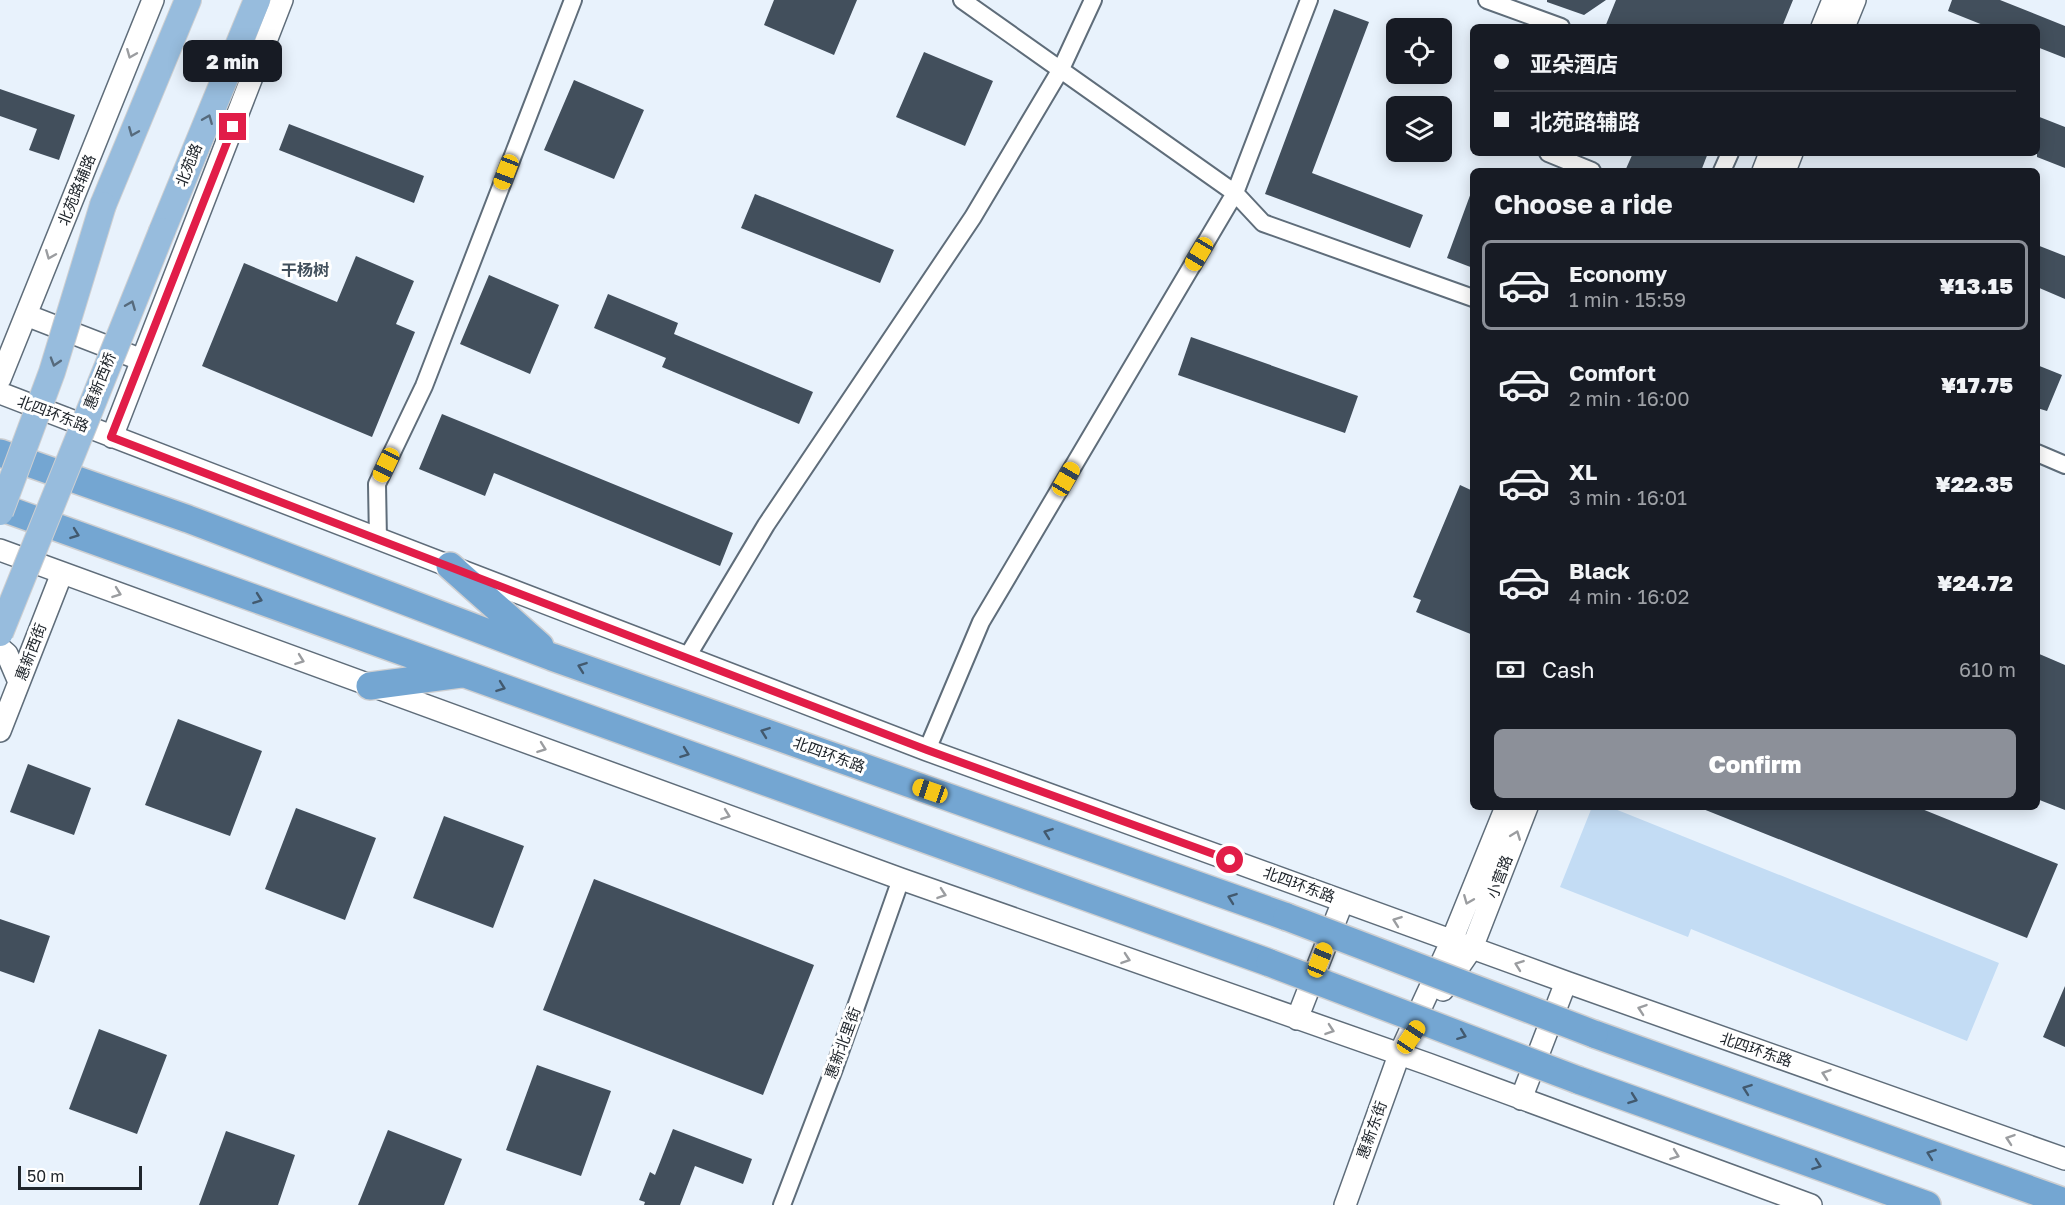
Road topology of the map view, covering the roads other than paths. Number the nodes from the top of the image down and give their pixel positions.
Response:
1 (153, 0) edge
2 (188, 0) edge
3 (257, 0) edge
4 (282, 0) edge
5 (573, 0) edge
6 (962, 0) edge
7 (1093, 0) edge
8 (1309, 0) edge
9 (1487, 0) edge
10 (1833, 0) edge
11 (1855, 0) edge
12 (1553, 24) edge
13 (1823, 24) edge
14 (1845, 24) edge
15 (1061, 69) junction
16 (1555, 156) edge
17 (1585, 168) edge
18 (1235, 193) junction
19 (162, 231) joint
20 (1470, 297) edge
21 (26, 315) junction
22 (141, 360) junction
23 (0, 379) edge
24 (0, 393) edge
25 (111, 437) junction
26 (0, 453) edge
27 (2040, 454) edge
28 (2065, 465) edge
29 (0, 507) edge
30 (0, 512) edge
31 (378, 540) junction
32 (0, 550) edge
33 (450, 566) junction
34 (62, 573) junction
35 (0, 633) edge
36 (0, 648) edge
37 (552, 657) junction
38 (687, 657) junction
39 (465, 674) junction
40 (19, 682) junction
41 (370, 686) junction
42 (0, 731) edge
43 (927, 750) junction
44 (1505, 810) edge
45 (1526, 810) edge
46 (900, 879) junction
47 (1343, 901) junction
48 (1452, 940) junction
49 (1472, 948) junction
50 (1566, 982) junction
51 (1297, 1019) junction
52 (1399, 1055) junction
53 (1521, 1099) junction
54 (2065, 1159) edge
55 (2065, 1202) edge
56 (782, 1205) edge
57 (1345, 1205) edge
58 (1811, 1205) edge
59 (1927, 1205) edge

1 -> 21 street, 北苑路辅路
2 -> 30 main road, bridge
19 -> 3 main road, 北苑路
4 - 22 street
5 - 31 street
6 - 15 street
7 - 15 street
8 - 18 street
9 - 12 street
10 - 13 street
11 - 14 street
15 - 18 street
15 - 38 street
16 - 17 street
18 - 20 street
18 - 43 street
35 -> 19 main road, 惠新西桥, bridge
21 - 22 street
21 - 23 street, 北苑路辅路
22 - 25 street
24 - 25 street, 北四环东路
25 - 31 street, 北四环东路
26 - 37 highway, 北四环东路
27 - 28 street
29 -> 39 highway
31 - 33 street, 北四环东路
32 - 34 street
33 - 37 highway
33 - 38 street, 北四环东路
34 - 40 street, 惠新西街
34 -> 41 street
36 - 40 street
55 -> 37 highway, 北四环东路, bridge
38 - 43 street, 北四环东路
39 - 41 highway
39 -> 59 highway, bridge
40 - 42 street, 惠新西街
41 -> 46 street
43 - 47 street, 北四环东路
44 -> 48 street, 小营路
49 -> 45 street, 小营路
46 -> 51 street
46 - 56 street, 惠新北里街
48 -> 47 street, 北四环东路
47 - 51 street
48 - 49 street, 北四环东路
48 - 52 street, 小营路
50 -> 49 street, 北四环东路
49 - 52 street, 小营路
50 - 53 street
54 -> 50 street, 北四环东路
51 -> 52 street
52 - 53 street
52 - 57 street, 惠新东街
53 -> 58 street

